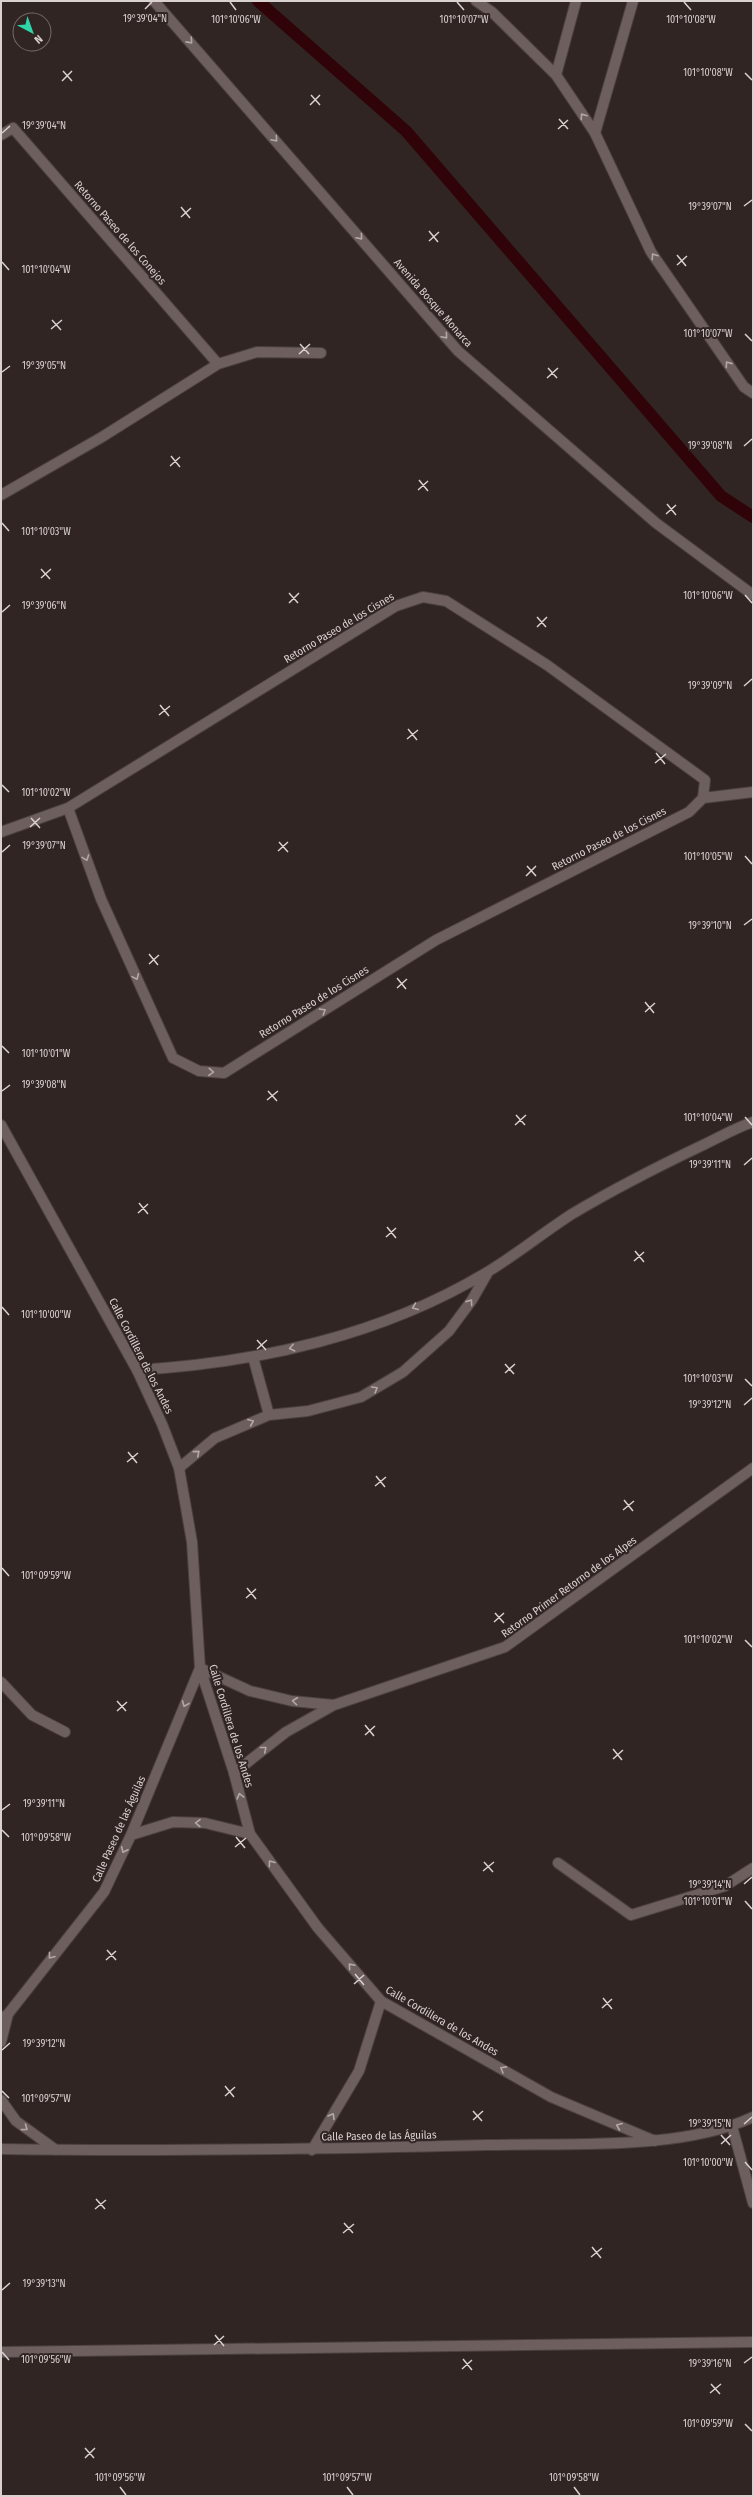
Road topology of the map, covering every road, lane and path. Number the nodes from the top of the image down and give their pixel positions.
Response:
1 (154, 1) edge
2 (476, 1) edge
3 (576, 1) edge
4 (633, 1) edge
5 (556, 75) junction
6 (595, 133) junction
7 (1, 135) edge
8 (321, 353) dead end
9 (218, 364) junction
10 (753, 393) edge
11 (1, 495) edge
12 (753, 595) edge
13 (753, 792) edge
14 (703, 798) junction
15 (68, 808) junction
16 (1, 832) edge
17 (753, 1122) edge
18 (1, 1125) edge
19 (488, 1272) junction
20 (253, 1357) junction
21 (137, 1370) junction
22 (269, 1415) junction
23 (179, 1468) junction
24 (753, 1468) edge
25 (200, 1668) junction
26 (1, 1682) edge
27 (334, 1705) junction
28 (65, 1732) dead end
29 (234, 1773) junction
30 (250, 1834) junction
31 (131, 1835) junction
32 (558, 1863) dead end
33 (753, 1868) edge
34 (381, 2001) junction
35 (4, 2016) edge
36 (1, 2042) edge
37 (1, 2100) edge
38 (753, 2116) edge
39 (732, 2126) junction
40 (655, 2141) junction
41 (1, 2149) edge
42 (56, 2150) junction
43 (312, 2150) junction
44 (753, 2203) edge
45 (753, 2342) edge
46 (1, 2352) edge

1 -> 12 street, Avenida Bosque Monarca
2 - 5 street
3 - 5 street
4 - 6 street
6 -> 5 street
10 -> 6 street
7 - 9 street, Retorno Paseo de los Conejos
8 - 9 street
9 - 11 street
13 - 14 street
14 - 15 street, Retorno Paseo de los Cisnes
15 -> 14 street, Retorno Paseo de los Cisnes
15 - 16 street, Retorno Paseo de los Cisnes
17 - 19 street
18 - 21 street, Calle Cordillera de los Andes
19 -> 20 street
22 -> 19 street
20 - 21 street
20 - 22 street
21 - 23 street, Calle Cordillera de los Andes
23 -> 22 street
23 - 25 street, Calle Cordillera de los Andes
24 - 27 street, Retorno Primer Retorno de los Alpes
27 -> 25 street, Retorno Primer Retorno de los Alpes
25 - 29 street, Calle Cordillera de los Andes
25 -> 31 street, Calle Paseo de las Águilas
26 - 28 street
29 -> 27 street, Retorno Primer Retorno de los Alpes
30 -> 29 street, Calle Cordillera de los Andes
30 -> 31 street
34 -> 30 street, Calle Cordillera de los Andes
31 -> 35 street, Calle Paseo de las Águilas
32 - 33 street
40 -> 34 street, Calle Cordillera de los Andes
43 -> 34 street
35 - 36 street
37 -> 42 street
38 - 39 street, Calle Paseo de las Águilas
39 - 40 street, Calle Paseo de las Águilas
39 - 44 street
40 - 43 street, Calle Paseo de las Águilas
41 - 42 street, Calle Paseo de las Águilas
42 - 43 street, Calle Paseo de las Águilas
45 - 46 street

